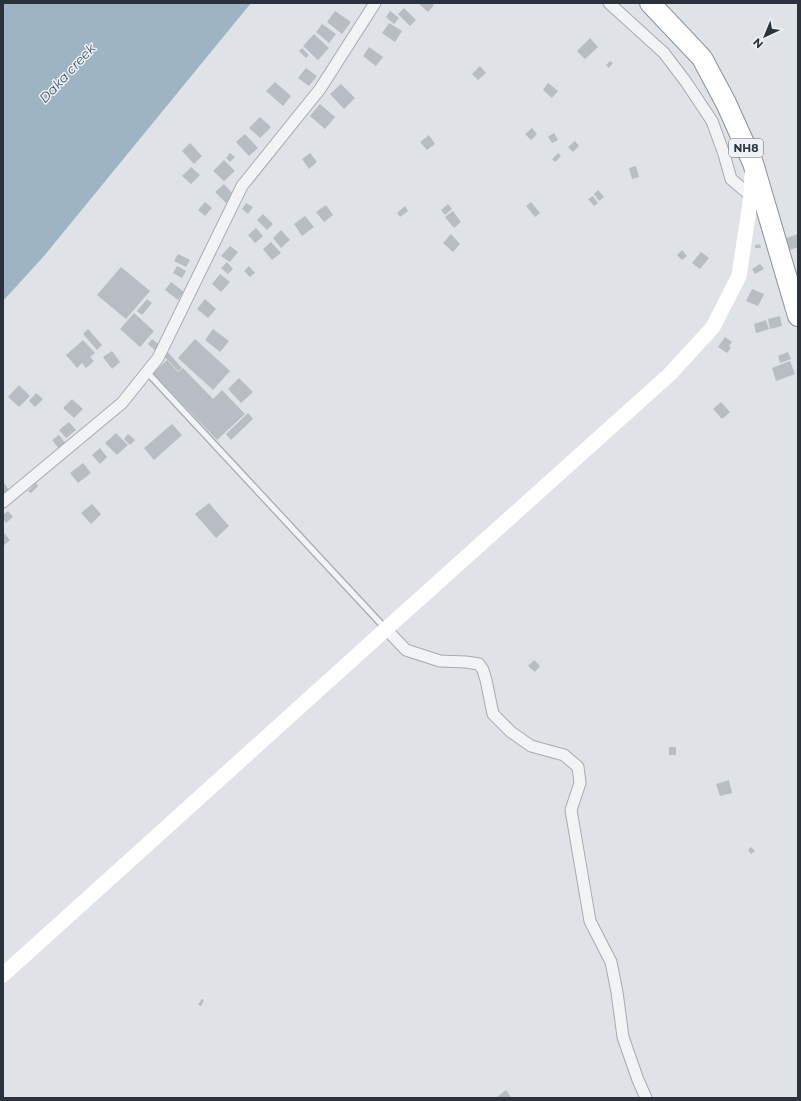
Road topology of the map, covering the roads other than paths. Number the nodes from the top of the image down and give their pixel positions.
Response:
1 (375, 3) edge
2 (609, 3) edge
3 (650, 3) edge
4 (752, 163) junction
5 (751, 196) junction
6 (798, 316) edge
7 (147, 372) junction
8 (3, 502) edge
9 (386, 629) junction
10 (3, 975) edge
11 (646, 1098) edge

1 - 7 street
2 - 5 street
3 - 4 highway, NH8
4 - 5 street
4 - 6 highway, NH8
5 - 9 street
7 - 8 street
7 - 9 lane
9 - 10 street
9 - 11 street

